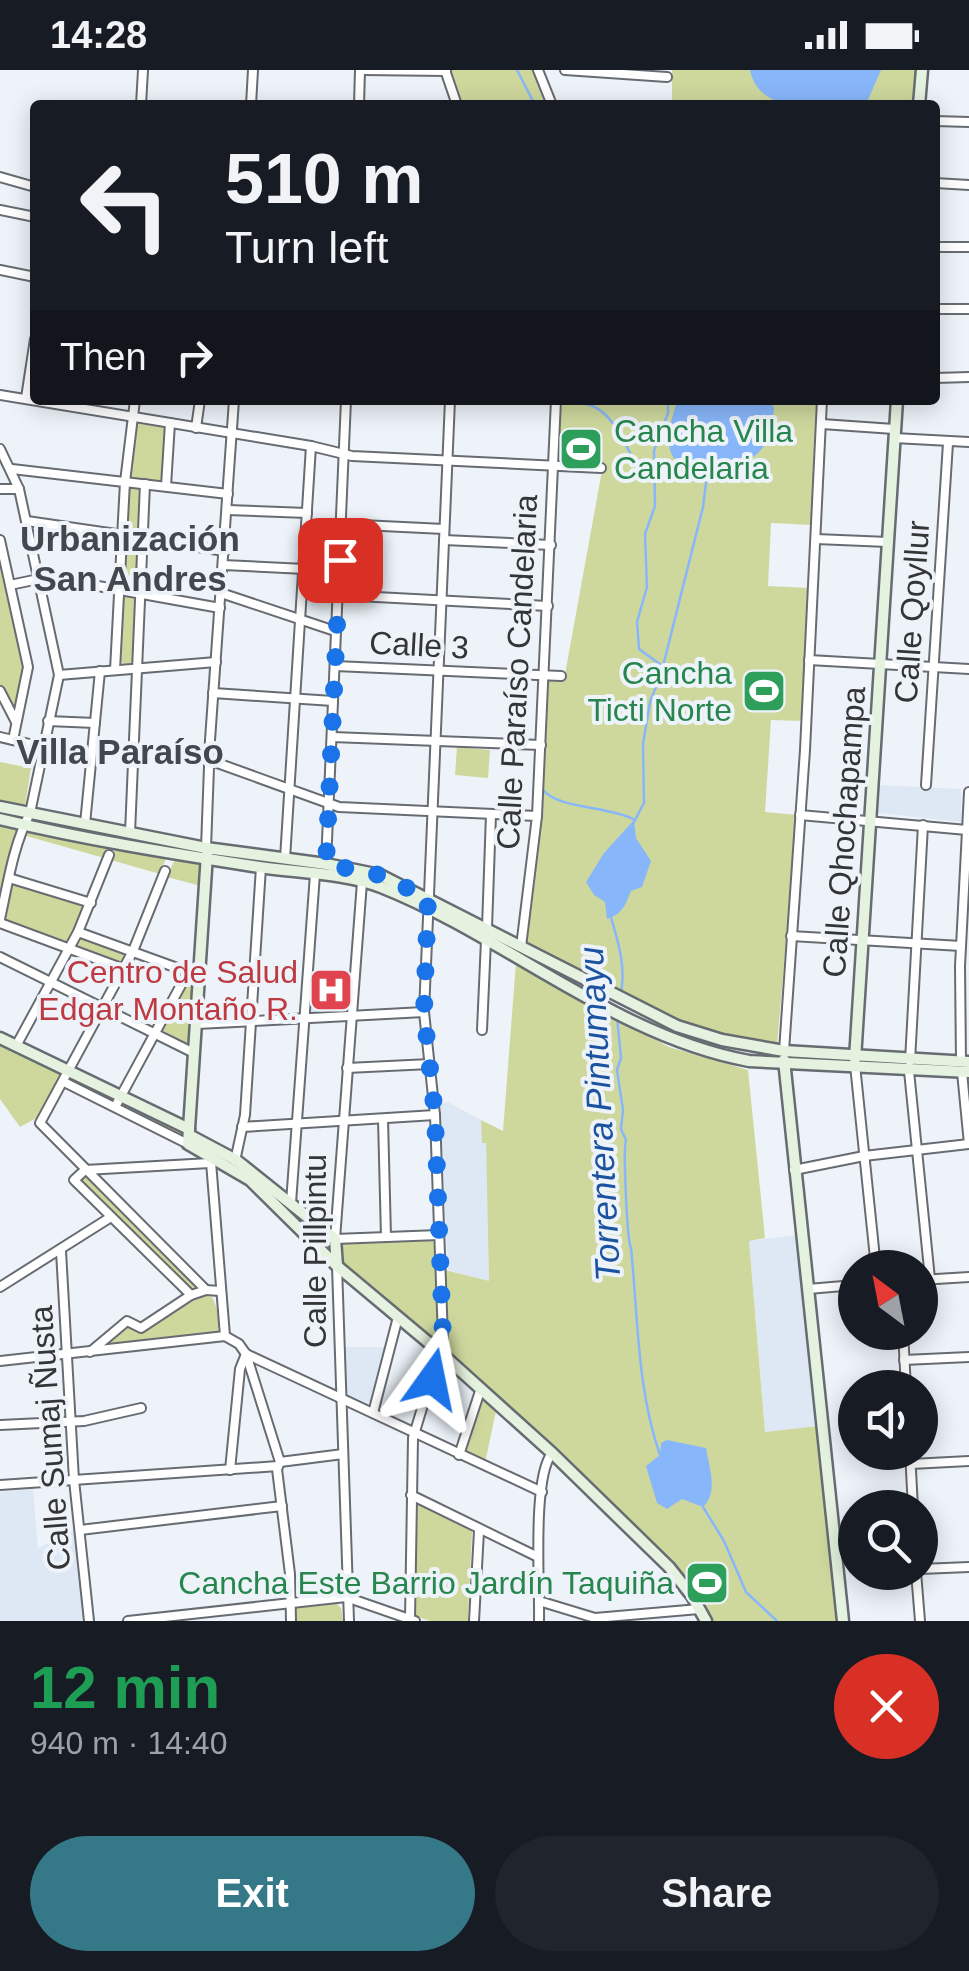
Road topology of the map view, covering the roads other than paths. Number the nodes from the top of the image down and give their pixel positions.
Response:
1 (143, 70) edge
2 (253, 70) edge
3 (362, 70) edge
4 (538, 70) edge
5 (565, 70) edge
6 (922, 70) edge
7 (446, 71) edge
8 (667, 77) dead end
9 (142, 100) edge
10 (251, 100) edge
11 (359, 100) edge
12 (455, 100) edge
13 (550, 100) edge
14 (919, 100) edge
15 (940, 120) edge
16 (969, 122) edge
17 (0, 177) edge
18 (940, 184) edge
19 (30, 186) edge
20 (969, 186) edge
21 (0, 210) edge
22 (30, 216) edge
23 (940, 247) edge
24 (969, 247) edge
25 (0, 270) edge
26 (30, 276) edge
27 (969, 309) edge
28 (940, 310) edge
29 (30, 372) edge
30 (969, 376) edge
31 (940, 378) edge
32 (0, 395) edge
33 (26, 398) junction
34 (30, 398) edge
35 (83, 405) edge
36 (134, 405) edge
37 (199, 405) edge
38 (234, 405) edge
39 (346, 405) edge
40 (450, 405) edge
41 (556, 405) edge
42 (822, 405) edge
43 (897, 405) edge
44 (132, 418) junction
45 (170, 423) junction
46 (822, 424) junction
47 (196, 428) junction
48 (894, 433) junction
49 (232, 434) junction
50 (969, 442) edge
51 (948, 443) junction
52 (311, 446) junction
53 (0, 449) edge
54 (344, 453) junction
55 (447, 461) junction
56 (554, 465) junction
57 (601, 468) dead end
58 (12, 469) junction
59 (125, 482) junction
60 (145, 484) junction
61 (166, 486) junction
62 (0, 489) edge
63 (20, 489) junction
64 (228, 494) junction
65 (227, 510) junction
66 (307, 513) junction
67 (27, 521) junction
68 (341, 524) junction
69 (444, 529) junction
70 (122, 534) junction
71 (816, 538) junction
72 (144, 540) junction
73 (444, 540) junction
74 (888, 542) junction
75 (551, 544) junction
76 (1, 545) edge
77 (224, 551) junction
78 (224, 565) junction
79 (305, 569) junction
80 (39, 578) junction
81 (10, 584) junction
82 (120, 590) junction
83 (221, 593) junction
84 (142, 595) junction
85 (338, 596) junction
86 (442, 599) junction
87 (548, 606) junction
88 (220, 608) junction
89 (302, 619) junction
90 (335, 631) junction
91 (810, 660) junction
92 (216, 662) junction
93 (880, 663) junction
94 (335, 666) junction
95 (138, 668) junction
96 (933, 668) junction
97 (969, 669) edge
98 (115, 670) junction
99 (439, 670) junction
100 (100, 671) junction
101 (59, 674) junction
102 (544, 675) junction
103 (561, 676) dead end
104 (0, 691) edge
105 (213, 693) junction
106 (296, 698) junction
107 (333, 701) junction
108 (48, 721) junction
109 (16, 722) junction
110 (95, 723) junction
111 (0, 737) edge
112 (332, 738) junction
113 (12, 740) junction
114 (435, 740) junction
115 (540, 745) junction
116 (42, 746) junction
117 (209, 760) junction
118 (926, 785) dead end
119 (290, 790) junction
120 (969, 792) edge
121 (328, 803) junction
122 (0, 808) edge
123 (433, 810) junction
124 (30, 813) junction
125 (491, 814) junction
126 (800, 815) junction
127 (537, 816) junction
128 (0, 819) edge
129 (869, 820) junction
130 (22, 824) junction
131 (84, 824) junction
132 (923, 825) junction
133 (968, 832) edge
134 (130, 834) junction
135 (207, 854) junction
136 (109, 856) dead end
137 (285, 859) junction
138 (326, 864) junction
139 (261, 868) junction
140 (165, 870) dead end
141 (316, 874) junction
142 (9, 878) junction
143 (362, 882) junction
144 (966, 900) edge
145 (91, 903) junction
146 (428, 904) junction
147 (0, 921) edge
148 (78, 932) junction
149 (486, 934) junction
150 (791, 936) junction
151 (862, 940) junction
152 (916, 945) junction
153 (961, 946) junction
154 (521, 947) junction
155 (69, 948) junction
156 (133, 951) junction
157 (0, 957) edge
158 (965, 967) edge
159 (124, 969) junction
160 (188, 972) junction
161 (201, 974) junction
162 (50, 983) junction
163 (103, 1008) junction
164 (424, 1012) junction
165 (352, 1016) junction
166 (306, 1018) junction
167 (252, 1022) junction
168 (197, 1024) junction
169 (965, 1027) edge
170 (482, 1030) dead end
171 (156, 1033) junction
172 (0, 1038) edge
173 (16, 1046) junction
174 (194, 1053) junction
175 (784, 1057) junction
176 (856, 1061) junction
177 (430, 1064) junction
178 (910, 1066) junction
179 (965, 1067) edge
180 (347, 1068) junction
181 (66, 1076) junction
182 (117, 1102) junction
183 (435, 1115) junction
184 (383, 1118) junction
185 (342, 1120) junction
186 (298, 1122) junction
187 (242, 1126) junction
188 (189, 1136) junction
189 (969, 1144) edge
190 (918, 1149) junction
191 (864, 1156) junction
192 (212, 1160) junction
193 (235, 1164) junction
194 (85, 1170) junction
195 (794, 1170) junction
196 (291, 1204) junction
197 (110, 1217) junction
198 (439, 1235) junction
199 (386, 1237) junction
200 (334, 1239) junction
201 (61, 1250) junction
202 (874, 1250) edge
203 (923, 1250) edge
204 (337, 1266) junction
205 (969, 1278) edge
206 (938, 1279) edge
207 (838, 1286) edge
208 (0, 1287) edge
209 (808, 1289) junction
210 (206, 1290) junction
211 (220, 1291) junction
212 (191, 1295) junction
213 (398, 1317) junction
214 (225, 1336) junction
215 (903, 1350) edge
216 (90, 1352) junction
217 (441, 1352) junction
218 (246, 1354) junction
219 (67, 1356) junction
220 (969, 1357) edge
221 (904, 1360) junction
222 (0, 1361) edge
223 (905, 1370) edge
224 (481, 1388) junction
225 (258, 1394) junction
226 (240, 1396) junction
227 (340, 1398) junction
228 (141, 1408) dead end
229 (373, 1413) junction
230 (71, 1420) junction
231 (0, 1425) edge
232 (415, 1433) junction
233 (552, 1453) junction
234 (343, 1454) junction
235 (459, 1455) junction
236 (969, 1461) edge
237 (938, 1463) edge
238 (279, 1464) junction
239 (230, 1470) junction
240 (74, 1480) junction
241 (0, 1486) edge
242 (542, 1492) junction
243 (411, 1495) junction
244 (282, 1506) junction
245 (80, 1530) junction
246 (480, 1531) junction
247 (538, 1557) junction
248 (969, 1567) edge
249 (938, 1569) edge
250 (919, 1590) edge
251 (346, 1597) junction
252 (292, 1602) junction
253 (539, 1602) junction
254 (699, 1610) junction
255 (413, 1620) edge
256 (89, 1621) edge
257 (128, 1621) edge
258 (292, 1621) edge
259 (349, 1621) edge
260 (474, 1621) edge
261 (538, 1621) edge
262 (706, 1621) edge
263 (843, 1621) edge
264 (920, 1621) edge

1 - 9 street
2 - 10 street
3 - 7 street
3 - 11 street
4 - 13 street
5 - 8 street
6 - 14 main road
7 - 12 street
15 - 16 street
17 - 19 street
18 - 20 street
21 - 22 street
23 - 24 street
25 - 26 street
27 - 28 street
29 - 33 street
30 - 31 street
32 - 33 street
33 - 34 street
35 - 44 street
36 - 44 street
37 - 47 street
38 - 49 street
39 - 54 street
40 - 55 street
41 - 56 street, Calle Paraíso Candelaria
42 - 46 street
43 - 48 main road, Calle Qhochapampa
44 - 45 street
44 - 59 street
45 - 47 street
45 - 61 street
46 - 48 street
46 - 71 street
47 - 49 street
48 - 51 street
48 - 74 main road, Calle Qhochapampa
49 - 52 street
49 - 64 street
50 - 51 street
51 - 96 street, Calle Qoyllur
52 - 54 street
52 - 66 street
53 - 58 street
54 - 55 street
54 - 68 street
55 - 56 street
55 - 69 street
56 - 57 street
56 - 75 street, Calle Paraíso Candelaria
58 - 59 street
58 - 63 street
59 - 60 street
59 - 70 street
60 - 61 street
60 - 72 street
61 - 64 street
62 - 63 street
63 - 67 street
64 - 65 street
65 - 66 street
65 - 77 street
66 - 79 street
67 - 70 street
67 - 80 street
68 - 69 street
68 - 85 street
69 - 73 street
70 - 82 street
71 - 74 street
71 - 91 street
72 - 77 street
72 - 84 street
73 - 75 street
73 - 86 street
74 - 93 main road, Calle Qhochapampa
75 - 87 street, Calle Paraíso Candelaria
76 - 81 street
77 - 78 street
78 - 79 street
78 - 83 street
79 - 89 street
80 - 81 street
80 - 82 street
80 - 101 street
81 - 109 street
82 - 84 street
82 - 98 street
83 - 88 street
83 - 89 street
84 - 88 street
84 - 95 street
85 - 86 street
85 - 90 street
86 - 87 street
86 - 99 street
87 - 102 street, Calle Paraíso Candelaria
88 - 92 street
89 - 90 street
89 - 106 street
90 - 94 street
91 - 93 street
91 - 126 street
92 - 95 street
92 - 105 street
93 - 96 street
93 - 129 main road, Calle Qhochapampa
94 - 99 street, Calle 3
94 - 107 street
95 - 98 street
95 - 134 street
96 - 97 street
96 - 118 street, Calle Qoyllur
98 - 100 street
99 - 102 street, Calle 3
99 - 114 street
100 - 101 street
100 - 110 street
101 - 108 street
102 - 103 street, Calle 3
102 - 115 street, Calle Paraíso Candelaria
104 - 109 street
105 - 106 street
105 - 117 street
106 - 107 street
106 - 119 street
107 - 112 street
108 - 110 street
108 - 116 street
109 - 113 street
110 - 131 street
111 - 113 street
112 - 114 street
112 - 121 street
113 - 116 street
114 - 115 street
114 - 123 street
115 - 127 street, Calle Paraíso Candelaria
116 - 124 street
117 - 119 street
117 - 135 street
119 - 121 street
119 - 137 street
120 - 133 street
121 - 123 street
121 - 138 street
122 - 124 main road
123 - 125 street
123 - 146 street
124 - 130 street
124 - 131 main road
125 - 127 street
125 - 149 street
126 - 129 street
126 - 150 street
127 - 154 street, Calle Paraíso Candelaria
128 - 130 main road
129 - 132 street
129 - 151 main road, Calle Qhochapampa
130 - 135 main road
130 - 142 street
131 - 134 main road
132 - 133 street
132 - 152 street
133 - 144 street
134 - 135 main road
135 - 137 main road
135 - 139 main road
135 - 161 main road
136 - 145 street
137 - 138 main road
138 - 146 main road
139 - 141 main road
139 - 167 street
140 - 156 street
141 - 143 main road
141 - 166 street
142 - 145 street
142 - 147 street
143 - 146 main road
143 - 165 street, Calle Pillpintu
144 - 153 street
145 - 148 street
146 - 149 main road
146 - 164 street
147 - 155 street
148 - 155 street
148 - 156 street
149 - 154 main road
149 - 170 street
149 - 175 main road
150 - 151 street
150 - 175 street
151 - 152 street
151 - 176 main road, Calle Qhochapampa
152 - 153 street
152 - 178 street
153 - 158 street
154 - 175 main road
155 - 159 street
155 - 162 street
156 - 159 street
156 - 160 street
157 - 162 street
158 - 169 street
159 - 163 street
160 - 161 street
160 - 171 street
161 - 168 main road
162 - 163 street
162 - 173 street
163 - 171 street
163 - 181 street
164 - 165 street
164 - 177 street
165 - 166 street
165 - 180 street, Calle Pillpintu
166 - 167 street
166 - 186 street
167 - 168 street
167 - 187 street
168 - 174 main road
169 - 179 street
171 - 174 street
171 - 182 street
172 - 173 main road
173 - 181 main road
174 - 188 main road
175 - 176 main road
175 - 195 main road
176 - 178 main road
176 - 191 street, Calle Qhochapampa
177 - 180 street
177 - 183 street
178 - 179 main road
178 - 190 street
179 - 189 street
180 - 185 street, Calle Pillpintu
181 - 182 main road
181 - 194 street
182 - 188 main road
183 - 184 street
183 - 198 street
184 - 185 street
184 - 199 street
185 - 186 street
185 - 200 street, Calle Pillpintu
186 - 187 street
186 - 196 street
187 - 193 street
188 - 192 main road
188 - 193 main road
189 - 190 street
190 - 191 street
190 - 203 street
191 - 195 street
191 - 202 street, Calle Qhochapampa
192 - 193 main road
192 - 194 street
192 - 211 street
193 - 196 main road
193 - 204 main road
194 - 197 street
194 - 210 street
195 - 209 main road
196 - 200 main road
197 - 201 street
197 - 212 street
198 - 199 street
198 - 217 street
199 - 200 street
200 - 204 main road, Calle Pillpintu
201 - 208 street
201 - 219 street, Calle Sumaj Ñusta
204 - 213 main road
204 - 227 street, Calle Pillpintu
205 - 206 street
207 - 209 street
209 - 263 main road
210 - 211 street
210 - 212 street
211 - 214 street
212 - 216 street
213 - 217 main road
213 - 229 street
214 - 216 street
214 - 218 street
215 - 221 street
216 - 219 street
217 - 224 main road
217 - 232 street
218 - 225 street
218 - 226 street
218 - 227 street
219 - 222 street
219 - 230 street, Calle Sumaj Ñusta
220 - 221 street
221 - 223 street
224 - 233 main road
224 - 235 street
225 - 226 street
225 - 238 street
226 - 239 street
227 - 229 street
227 - 234 street, Calle Pillpintu
228 - 230 street
229 - 232 street
230 - 231 street
230 - 240 street, Calle Sumaj Ñusta
232 - 235 street
232 - 243 street
233 - 242 street
233 - 254 main road
234 - 238 street
234 - 251 street, Calle Pillpintu
235 - 242 street
236 - 237 street
238 - 239 street
238 - 244 street
239 - 240 street
240 - 241 street
240 - 245 street, Calle Sumaj Ñusta
242 - 247 street
243 - 246 street
243 - 255 street
244 - 245 street
244 - 252 street
245 - 256 street, Calle Sumaj Ñusta
246 - 247 street
246 - 260 street
247 - 253 street
248 - 249 street
250 - 264 street
251 - 252 street
251 - 255 street
251 - 259 street, Calle Pillpintu
252 - 257 street
252 - 258 street
253 - 254 street
253 - 261 street
254 - 262 main road

